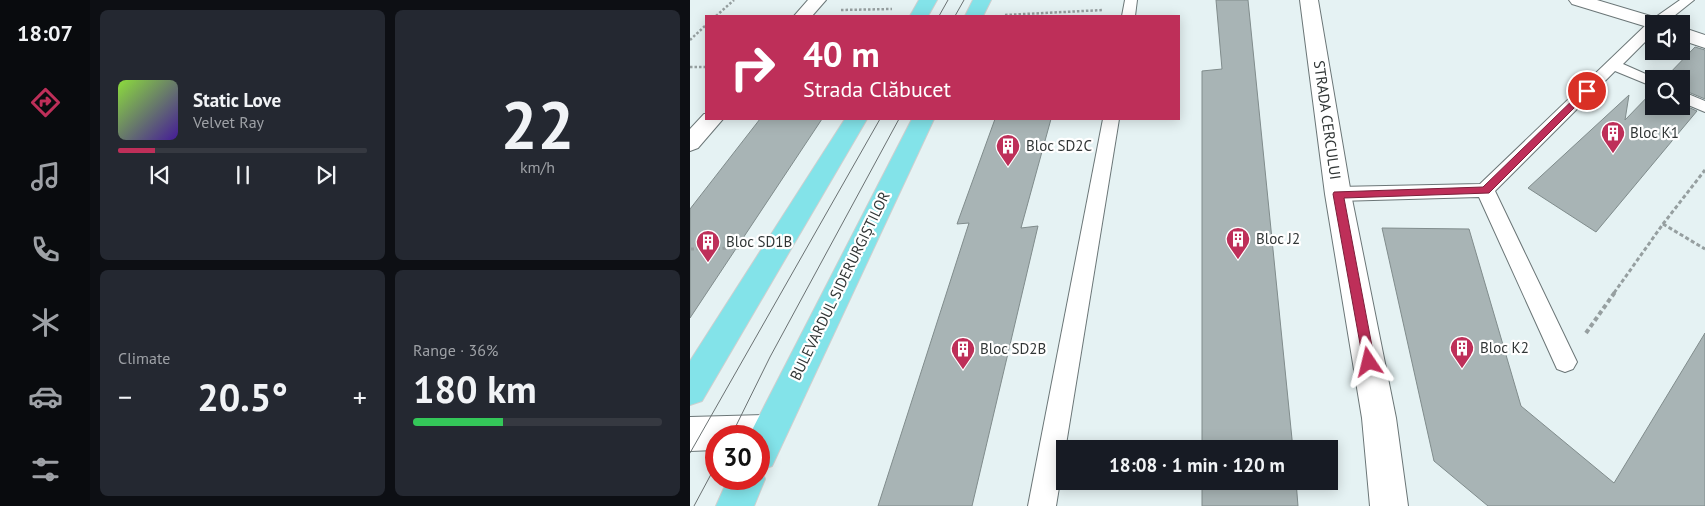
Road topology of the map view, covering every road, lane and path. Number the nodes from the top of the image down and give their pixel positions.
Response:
1 (734, 0) edge
2 (1309, 0) edge
3 (1578, 0) edge
4 (1688, 0) edge
5 (923, 8) edge
6 (1130, 8) edge
7 (809, 9) edge
8 (977, 10) edge
9 (717, 15) edge
10 (1667, 15) edge
11 (1645, 21) edge
12 (705, 26) edge
13 (1645, 34) edge
14 (1690, 36) edge
15 (690, 40) edge
16 (1705, 42) edge
17 (1613, 65) junction
18 (690, 67) edge
19 (705, 67) edge
20 (1645, 79) edge
21 (1690, 100) edge
22 (1705, 107) edge
23 (711, 120) edge
24 (855, 120) edge
25 (923, 120) edge
26 (1111, 120) edge
27 (690, 143) edge
28 (1705, 170) edge
29 (1485, 190) junction
30 (1338, 194) junction
31 (1663, 224) junction
32 (777, 247) junction
33 (690, 248) edge
34 (1705, 249) edge
35 (1565, 362) joint
36 (690, 390) edge
37 (770, 429) edge
38 (690, 434) edge
39 (705, 436) edge
40 (742, 490) edge
41 (735, 506) edge
42 (1042, 506) edge
43 (1389, 506) edge

1 - 9 path
2 - 30 street, STRADA CERCULUI
3 - 11 street
4 - 10 lane
5 - 7 path
6 - 8 path
12 - 15 path
13 - 17 lane
14 - 16 street
17 - 20 lane
17 - 29 lane
18 - 19 path
21 - 22 lane
23 - 27 street
24 - 32 main road
25 - 37 main road, BULEVARDUL SIDERURGIȘTILOR
26 - 42 lane
28 - 31 path
29 - 30 lane
29 - 35 lane
30 - 43 street, STRADA CERCULUI
31 - 34 path
31 - 35 path
32 - 33 path
32 - 36 main road
38 - 39 street
40 - 41 main road

